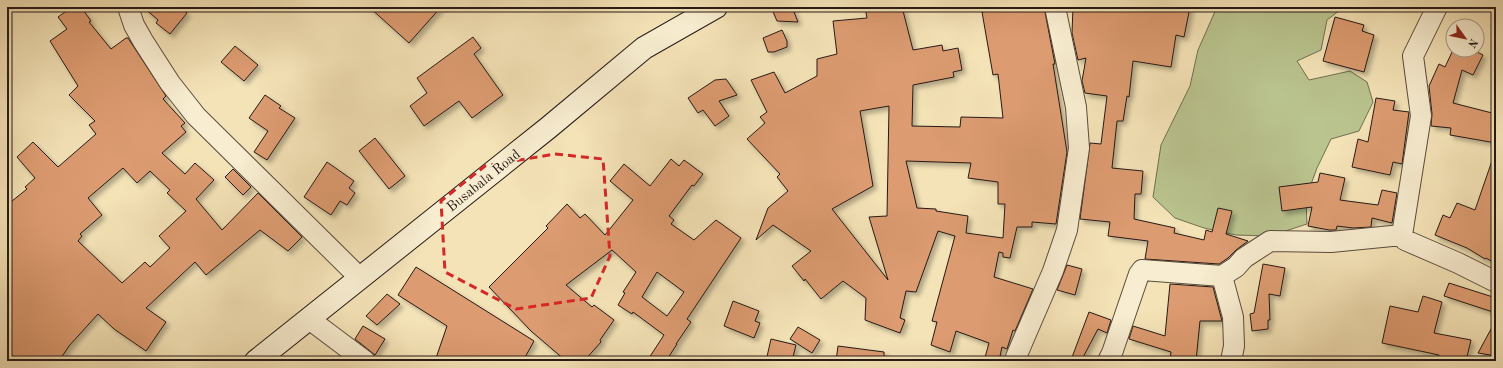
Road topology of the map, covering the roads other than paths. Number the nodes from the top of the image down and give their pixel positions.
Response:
1 (128, 7) edge
2 (716, 7) edge
3 (1055, 7) edge
4 (1437, 7) edge
5 (1402, 235) junction
6 (1222, 276) junction
7 (360, 278) junction
8 (1496, 282) edge
9 (309, 319) junction
10 (256, 361) edge
11 (365, 361) edge
12 (1018, 361) edge
13 (1108, 361) edge
14 (1231, 361) edge

1 - 7 street
2 - 7 street, Busabala Road
3 - 12 street
4 - 5 street
5 - 6 street
5 - 8 street
6 - 13 street
6 - 14 street
7 - 9 street, Busabala Road
9 - 10 street, Busabala Road
9 - 11 street

